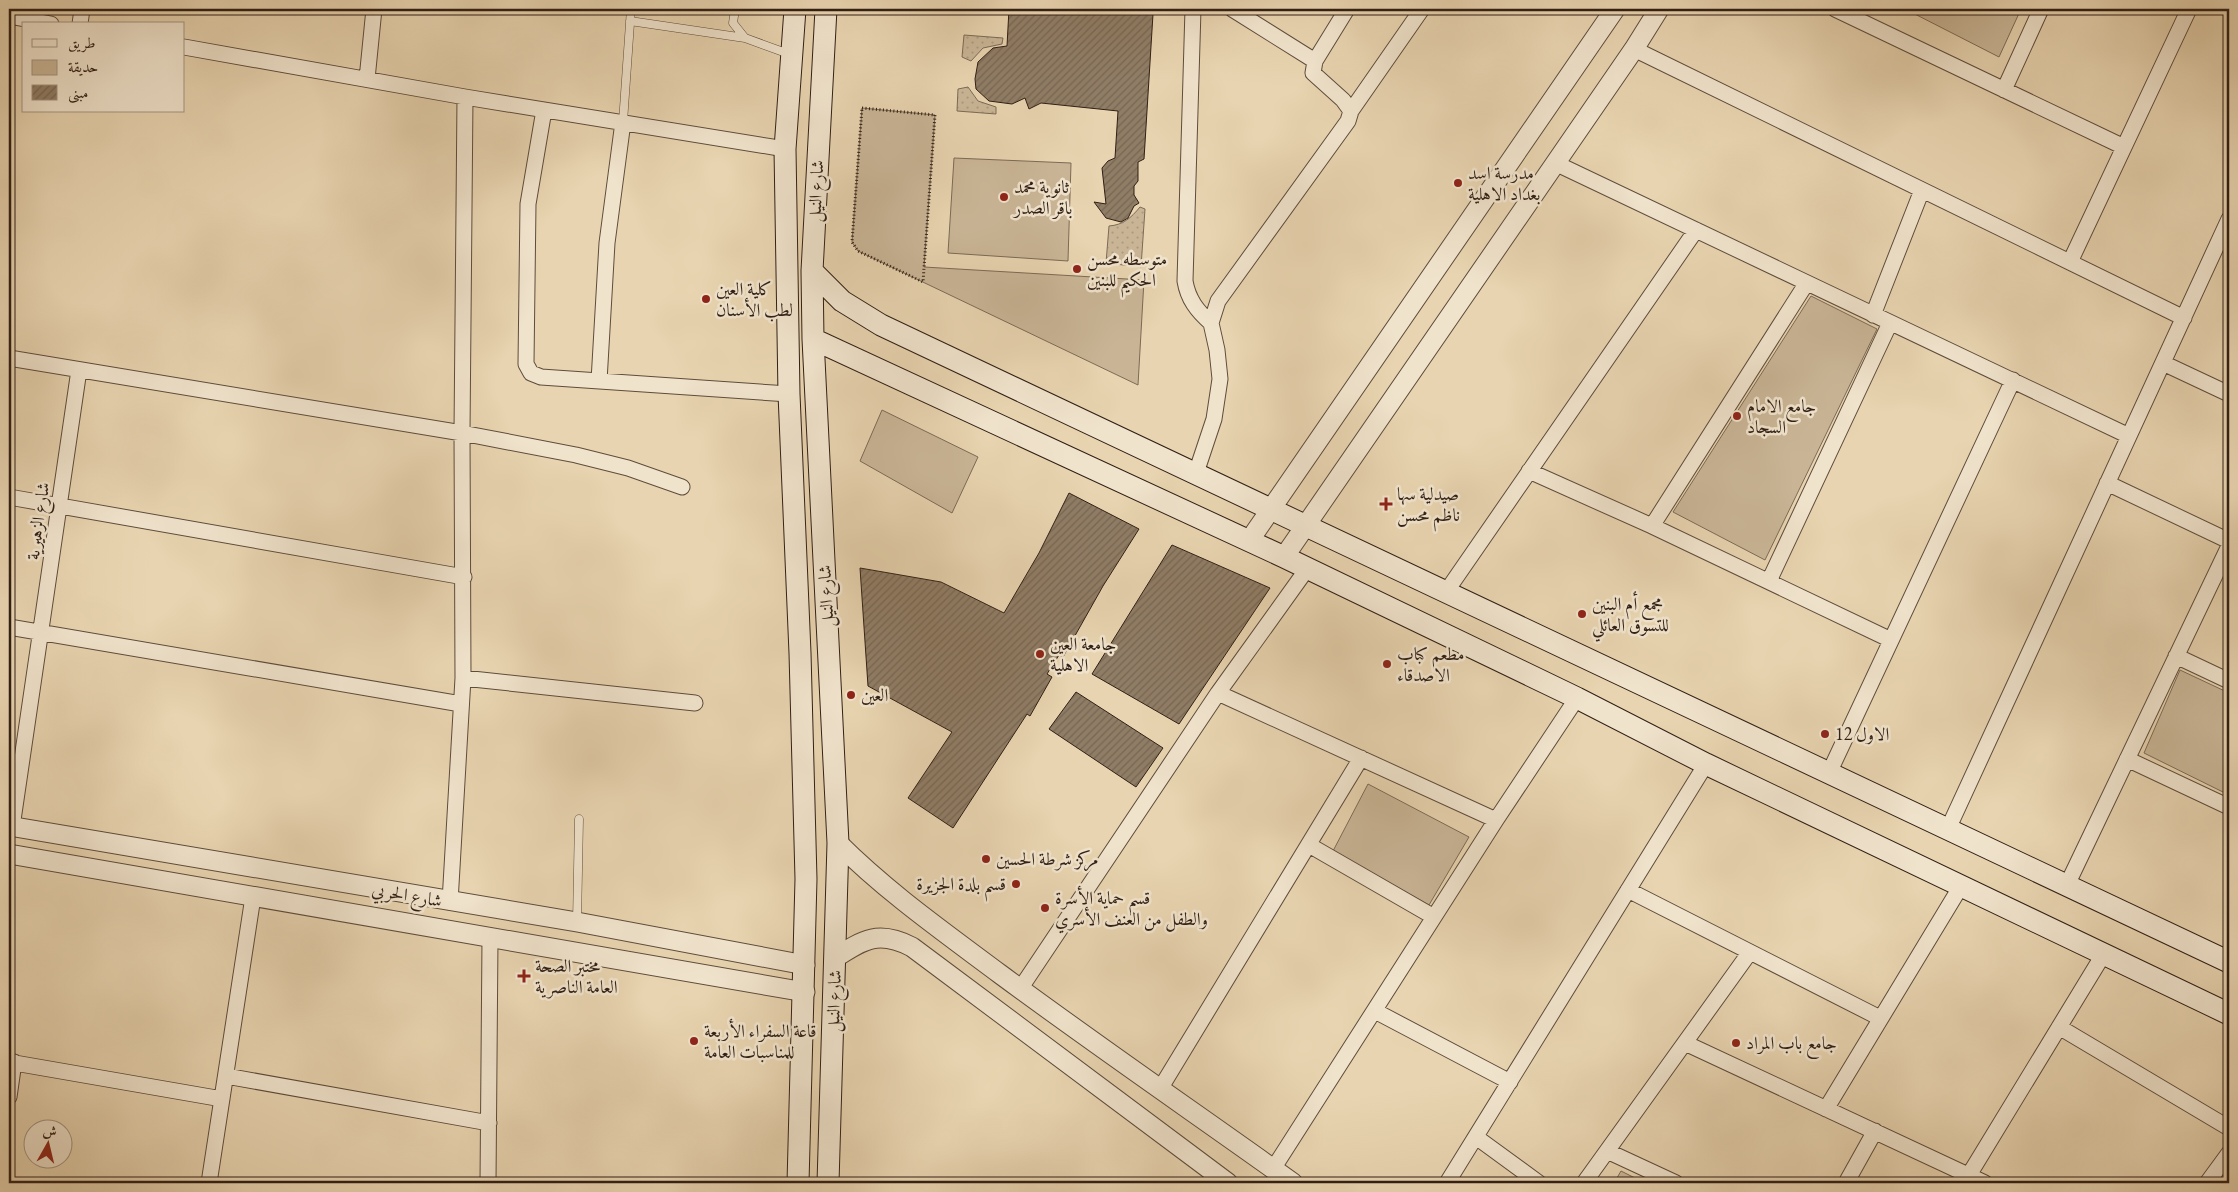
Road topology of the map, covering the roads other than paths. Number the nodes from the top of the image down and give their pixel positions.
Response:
1 (82, 9) edge
2 (374, 9) edge
3 (631, 9) edge
4 (735, 9) edge
5 (795, 9) edge
6 (826, 9) edge
7 (1193, 9) edge
8 (1232, 9) edge
9 (1347, 9) edge
10 (1422, 9) edge
11 (1615, 9) edge
12 (1657, 9) edge
13 (1834, 9) edge
14 (1870, 9) edge
15 (2041, 9) edge
16 (2189, 9) edge
17 (9, 16) edge
18 (630, 21) junction
19 (40, 22) edge
20 (80, 22) edge
21 (1862, 22) junction
22 (745, 38) junction
23 (185, 47) edge
24 (1634, 49) junction
25 (792, 56) junction
26 (1315, 61) junction
27 (367, 79) junction
28 (2004, 90) junction
29 (465, 97) junction
30 (544, 110) junction
31 (1351, 111) junction
32 (623, 122) junction
33 (786, 148) junction
34 (2124, 148) junction
35 (1555, 163) junction
36 (1922, 190) junction
37 (2229, 218) edge
38 (1696, 230) junction
39 (2070, 262) junction
40 (812, 271) junction
41 (1806, 284) junction
42 (1873, 315) junction
43 (2184, 318) junction
44 (1211, 323) junction
45 (1890, 323) junction
46 (813, 340) junction
47 (9, 358) edge
48 (2163, 363) junction
49 (79, 370) junction
50 (2013, 380) junction
51 (599, 381) junction
52 (788, 394) junction
53 (2229, 394) edge
54 (462, 433) junction
55 (2129, 436) junction
56 (1529, 471) junction
57 (1196, 473) junction
58 (2107, 484) junction
59 (682, 487) dead end
60 (9, 497) edge
61 (59, 506) junction
62 (1271, 509) junction
63 (1306, 526) junction
64 (1652, 526) junction
65 (1249, 541) junction
66 (2229, 541) edge
67 (2229, 546) edge
68 (1284, 556) junction
69 (1307, 569) junction
70 (464, 577) junction
71 (1769, 581) junction
72 (1446, 592) junction
73 (9, 627) edge
74 (41, 633) junction
75 (1891, 640) junction
76 (2176, 656) junction
77 (463, 678) junction
78 (2229, 681) edge
79 (1218, 693) junction
80 (1577, 698) junction
81 (695, 703) dead end
82 (461, 704) junction
83 (1362, 758) junction
84 (2127, 759) junction
85 (1706, 764) junction
86 (1829, 773) junction
87 (2229, 807) edge
88 (578, 819) dead end
89 (1496, 820) junction
90 (10, 826) edge
91 (1948, 829) junction
92 (838, 843) junction
93 (1309, 845) junction
94 (9, 854) edge
95 (2067, 885) junction
96 (1961, 886) junction
97 (1628, 890) junction
98 (253, 897) junction
99 (450, 902) junction
100 (1434, 917) junction
101 (577, 922) junction
102 (490, 939) junction
103 (1750, 952) junction
104 (2103, 955) junction
105 (835, 958) junction
106 (773, 959) junction
107 (2229, 962) edge
108 (805, 964) junction
109 (768, 986) junction
110 (1020, 989) junction
111 (804, 992) junction
112 (1375, 1011) junction
113 (2229, 1014) edge
114 (1880, 1018) junction
115 (2059, 1027) junction
116 (1685, 1043) junction
117 (11, 1062) edge
118 (226, 1076) junction
119 (1510, 1082) junction
120 (1160, 1089) junction
121 (9, 1097) edge
122 (222, 1099) junction
123 (1826, 1109) junction
124 (489, 1123) junction
125 (2229, 1128) edge
126 (1875, 1131) junction
127 (1476, 1137) junction
128 (1607, 1151) junction
129 (2229, 1153) edge
130 (1273, 1169) junction
131 (1969, 1175) junction
132 (209, 1183) edge
133 (488, 1183) edge
134 (798, 1183) edge
135 (828, 1183) edge
136 (1228, 1183) edge
137 (1293, 1183) edge
138 (1447, 1183) edge
139 (1539, 1183) edge
140 (1584, 1183) edge
141 (1676, 1183) edge
142 (1846, 1183) edge
143 (1986, 1183) edge
144 (2207, 1183) edge

1 - 20 street
2 - 27 street
3 - 18 lane
4 - 22 lane
5 - 25 main road
6 - 40 main road, شارع النيل
7 - 44 street
8 - 26 street
9 - 26 street
10 - 31 street
11 - 62 street
12 - 24 street
13 - 21 street
14 - 21 street
15 - 28 street
16 - 34 street
17 - 19 street
18 - 22 lane
18 - 32 lane
21 - 28 street
22 - 25 lane
23 - 27 street
24 - 35 street
24 - 36 street
25 - 33 main road
26 - 31 street
27 - 29 street
28 - 34 street
29 - 30 street
29 - 54 street
30 - 32 street
30 - 51 street
31 - 44 street
32 - 33 street
32 - 51 street
33 - 52 main road
34 - 39 street
35 - 38 street
35 - 63 street
36 - 39 street
36 - 42 street
37 - 43 street
38 - 41 street
38 - 56 street
39 - 43 street
40 - 46 main road, شارع النيل
40 - 57 main road
41 - 42 street
41 - 64 street
42 - 45 street
43 - 48 street
44 - 57 street
45 - 50 street
45 - 71 street
46 - 65 main road
46 - 92 main road, شارع النيل
47 - 49 street
48 - 53 street
48 - 55 street
49 - 54 street
49 - 61 street, شارع الزهيرية
50 - 55 street
50 - 75 street
51 - 52 street
52 - 108 main road
54 - 59 street
54 - 70 street
55 - 58 street
56 - 64 street
56 - 72 street
57 - 62 main road
58 - 66 street
58 - 91 street
60 - 61 street
61 - 70 street
61 - 74 street, شارع الزهيرية
62 - 63 main road
62 - 65 street
63 - 68 street
63 - 72 main road
64 - 71 street
65 - 68 main road
67 - 76 street
68 - 69 main road
69 - 79 street
69 - 80 main road
70 - 77 street
71 - 75 street
72 - 86 main road
73 - 74 street
74 - 82 street
74 - 90 street, شارع الزهيرية
75 - 86 street
76 - 78 street
76 - 84 street
77 - 81 street
77 - 82 street
79 - 83 street
79 - 110 street
80 - 85 main road
80 - 89 street
82 - 99 street
83 - 89 street
83 - 93 street
84 - 87 street
84 - 95 street
85 - 96 main road
85 - 97 street
86 - 91 main road
88 - 101 lane
89 - 100 street
90 - 99 street, شارع الحربي
91 - 95 main road
92 - 105 main road, شارع النيل
92 - 110 street
93 - 100 street
93 - 120 street
94 - 98 street, شارع الحربي
95 - 107 main road
96 - 104 main road
96 - 114 street
97 - 103 street
97 - 119 street
98 - 102 street, شارع الحربي
98 - 118 street
99 - 101 street, شارع الحربي
100 - 112 street
101 - 106 street, شارع الحربي
102 - 109 street, شارع الحربي
102 - 124 street
103 - 114 street
103 - 116 street
104 - 113 main road
104 - 115 street
105 - 135 main road, شارع النيل
105 - 136 street
106 - 108 street, شارع الحربي
106 - 109 street
108 - 111 main road
109 - 111 street, شارع الحربي
110 - 120 street
111 - 134 main road
112 - 119 street
112 - 130 street
114 - 123 street
115 - 125 street
115 - 131 street
116 - 123 street
116 - 128 street
117 - 121 street
117 - 122 street
118 - 122 street
118 - 124 street
119 - 127 street
120 - 130 street
122 - 132 street
123 - 126 street
124 - 133 street
126 - 131 street
126 - 142 street
127 - 138 street
127 - 139 street
128 - 140 street
128 - 141 street
129 - 144 street
130 - 137 street
131 - 143 street

